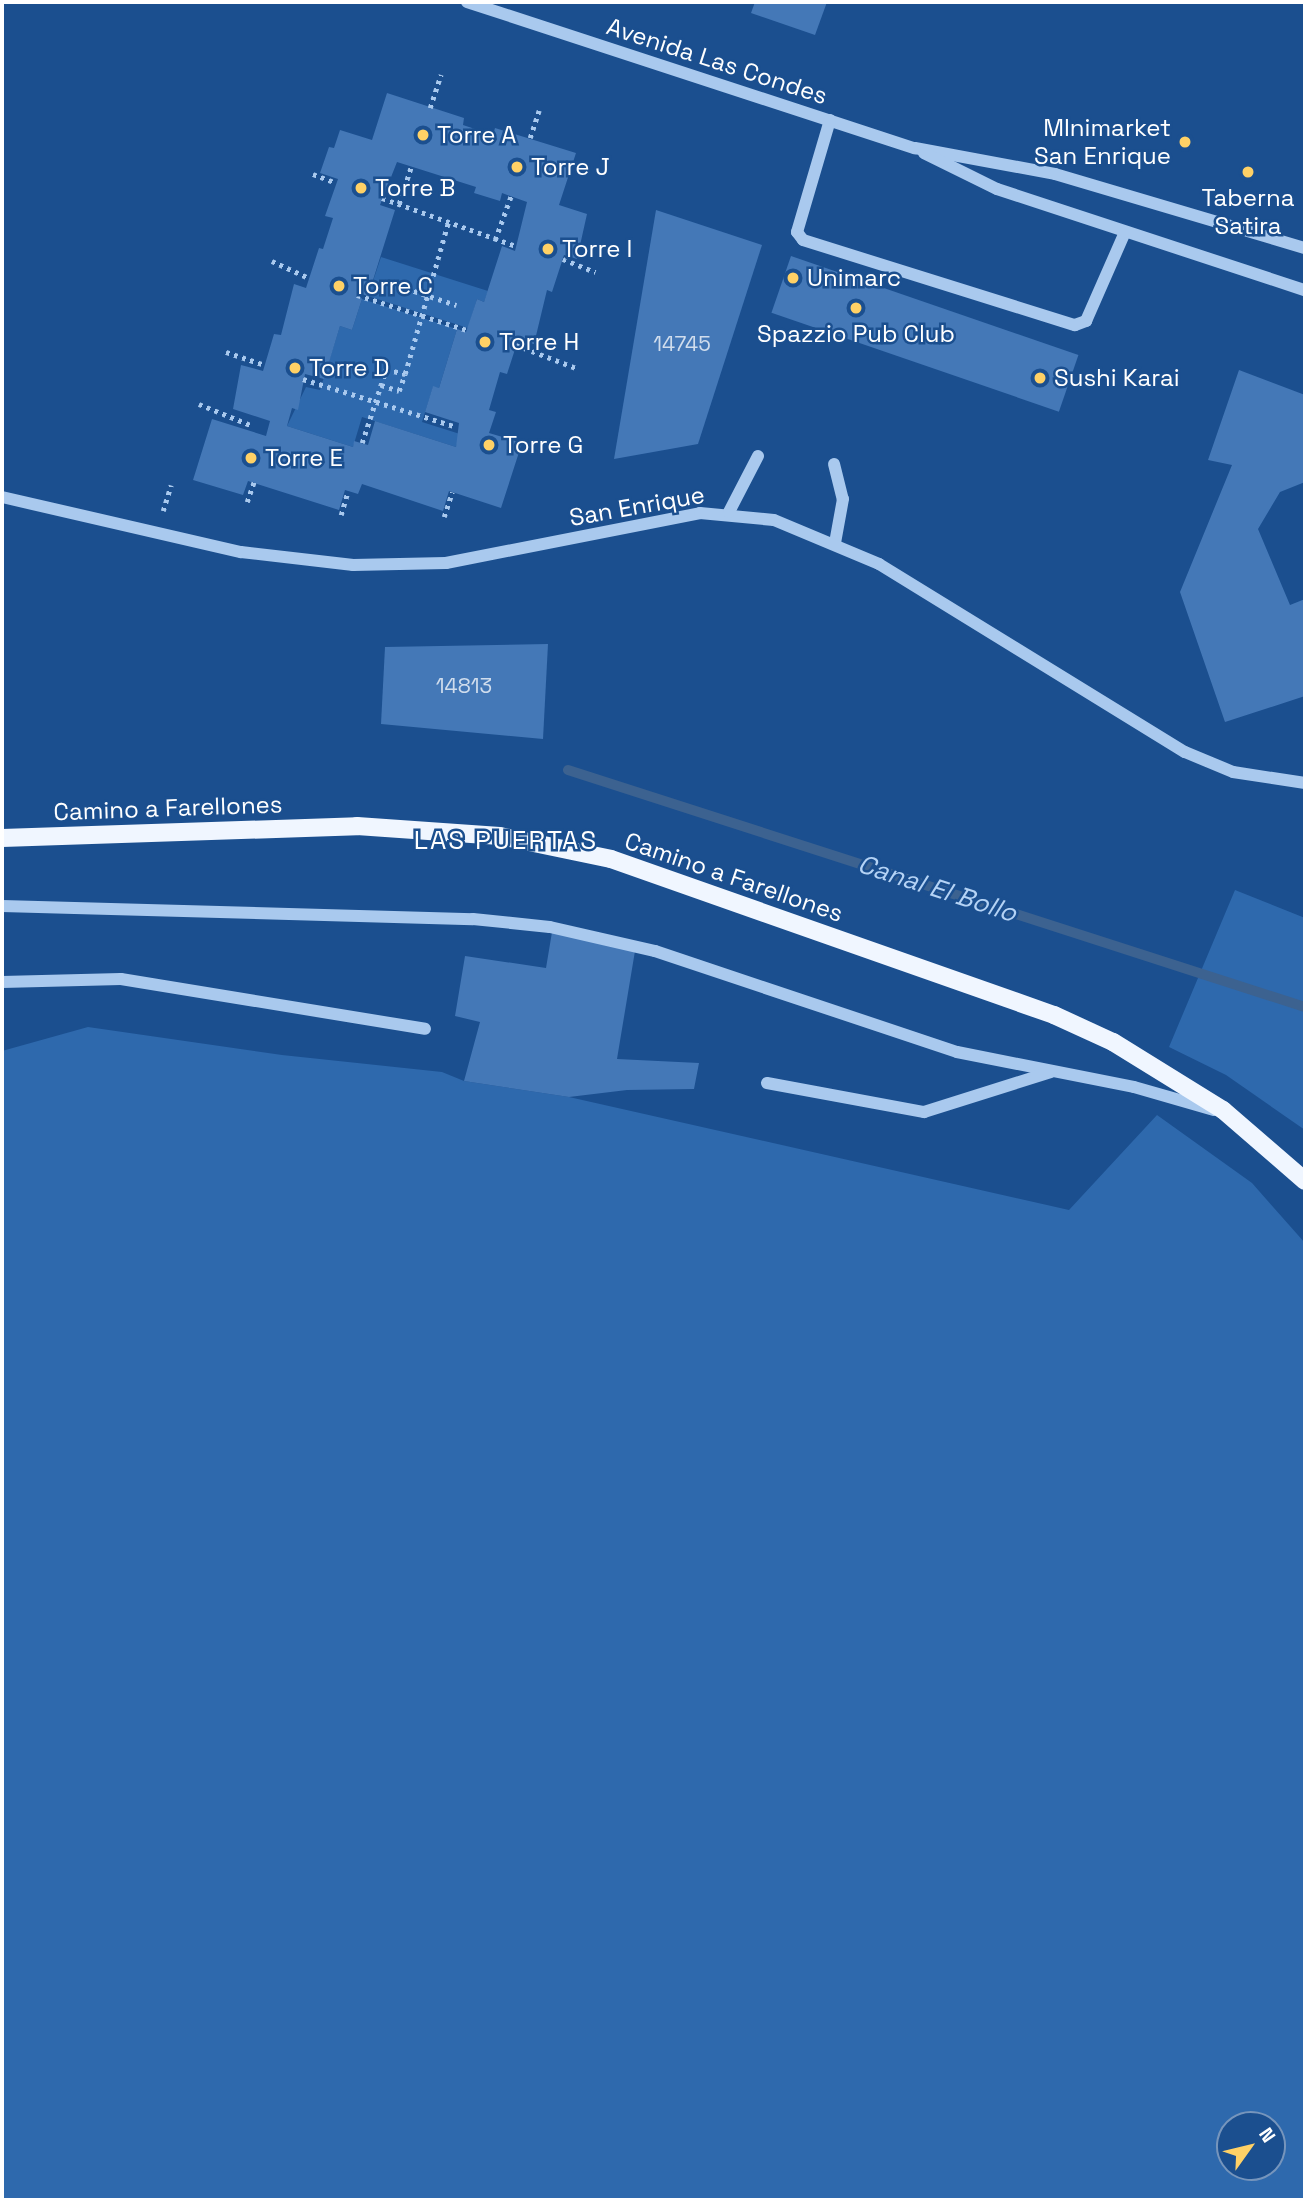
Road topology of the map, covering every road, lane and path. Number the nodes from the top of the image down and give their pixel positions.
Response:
1 (467, 2) edge
2 (441, 75) dead end
3 (430, 108) dead end
4 (539, 110) dead end
5 (830, 120) junction
6 (530, 138) dead end
7 (915, 148) junction
8 (411, 166) dead end
9 (313, 174) dead end
10 (336, 183) dead end
11 (510, 196) dead end
12 (382, 198) dead end
13 (399, 204) junction
14 (449, 223) junction
15 (1125, 232) junction
16 (495, 240) junction
17 (516, 246) dead end
18 (1305, 248) edge
19 (562, 259) dead end
20 (272, 261) dead end
21 (436, 262) dead end
22 (595, 272) dead end
23 (435, 273) junction
24 (309, 278) dead end
25 (390, 283) dead end
26 (1305, 290) edge
27 (357, 295) dead end
28 (429, 295) junction
29 (456, 305) dead end
30 (422, 317) junction
31 (467, 330) dead end
32 (516, 345) dead end
33 (226, 352) dead end
34 (265, 365) dead end
35 (576, 368) dead end
36 (405, 374) junction
37 (303, 379) dead end
38 (381, 385) junction
39 (375, 403) junction
40 (199, 404) dead end
41 (253, 426) dead end
42 (457, 427) dead end
43 (362, 443) dead end
44 (758, 456) dead end
45 (834, 464) dead end
46 (254, 482) dead end
47 (348, 491) dead end
48 (452, 492) dead end
49 (2, 497) edge
50 (247, 502) dead end
51 (729, 512) junction
52 (341, 515) dead end
53 (444, 517) dead end
54 (835, 543) junction
55 (1305, 783) edge
56 (2, 838) edge
57 (2, 905) edge
58 (2, 982) edge
59 (425, 1029) dead end
60 (1055, 1071) junction
61 (767, 1083) dead end
62 (1223, 1110) junction
63 (1305, 1181) edge

1 - 5 street, Avenida Las Condes
2 - 3 path
4 - 6 path
5 - 7 street, Avenida Las Condes
5 - 15 street
7 - 15 street, Avenida Las Condes
7 - 18 street, Avenida Las Condes
8 - 13 path
9 - 10 path
11 - 16 path
12 - 13 path
13 - 14 path
14 - 16 path
14 - 23 path
15 - 26 street, Avenida Las Condes
16 - 17 path
19 - 22 path
20 - 24 path
21 - 28 path
23 - 28 path
23 - 30 path
25 - 28 path
27 - 30 path
28 - 29 path
30 - 31 path
30 - 36 path
32 - 35 path
33 - 34 path
36 - 38 path
36 - 38 path
37 - 39 path
38 - 39 path
39 - 42 path
39 - 43 path
40 - 41 path
44 - 51 street
45 - 54 street
46 - 50 path
47 - 52 path
48 - 53 path
49 - 51 street, San Enrique
51 - 54 street, San Enrique
54 - 55 street, San Enrique
56 - 62 main road, Camino a Farellones
57 - 60 street
58 - 59 street
60 - 61 street
60 - 62 street
62 - 63 main road, Camino a Farellones

